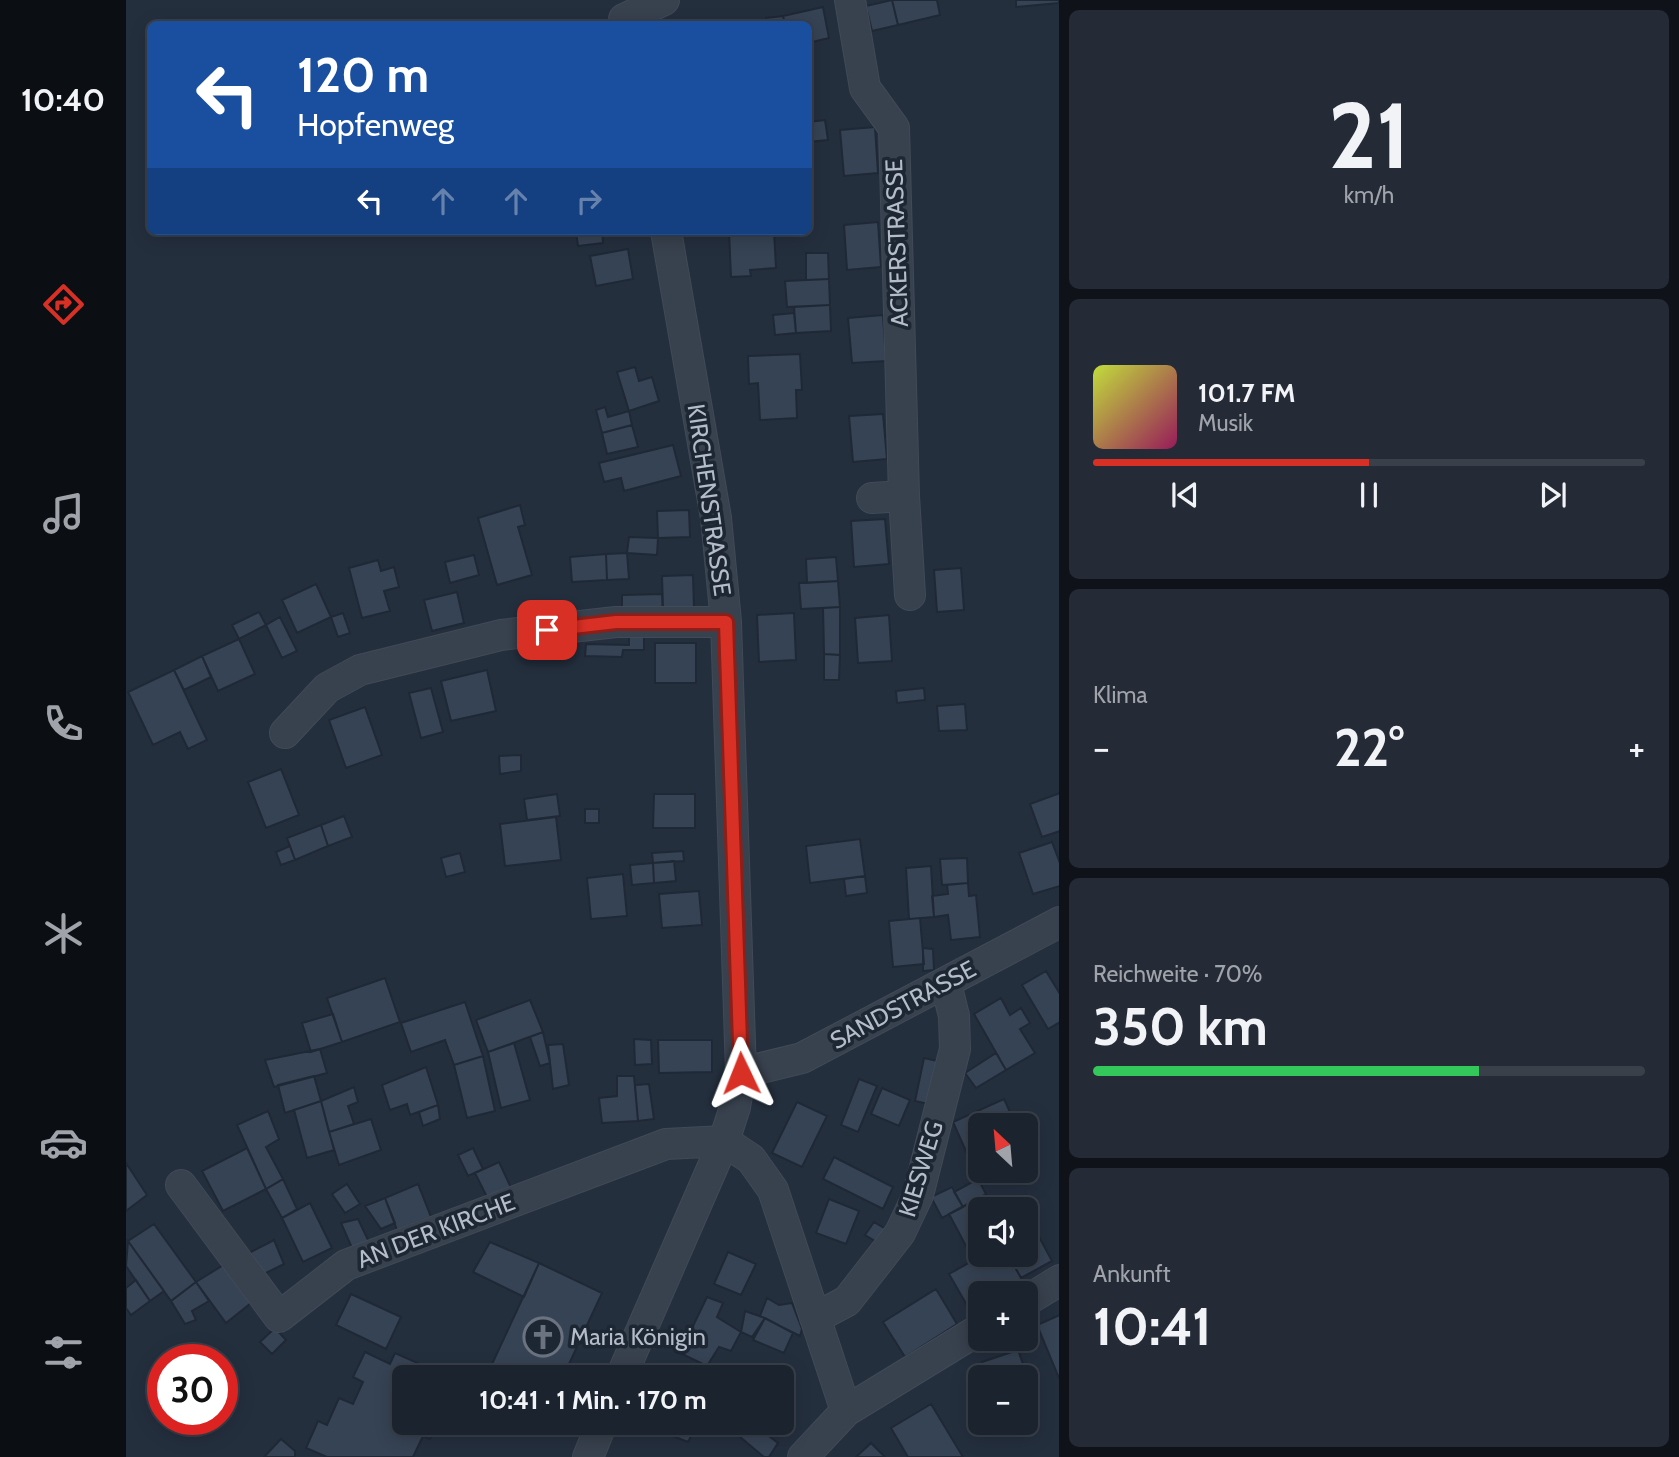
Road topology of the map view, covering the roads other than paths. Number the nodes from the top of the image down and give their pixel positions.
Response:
1 (664, 0) edge
2 (850, 0) edge
3 (621, 14) edge
4 (667, 235) edge
5 (904, 496) junction
6 (872, 498) dead end
7 (911, 595) dead end
8 (726, 622) junction
9 (285, 733) dead end
10 (1059, 922) edge
11 (946, 984) junction
12 (741, 1073) junction
13 (724, 1141) junction
14 (181, 1185) dead end
15 (1059, 1280) edge
16 (1038, 1293) edge
17 (815, 1318) junction
18 (968, 1336) edge
19 (626, 1365) edge
20 (846, 1411) junction
21 (597, 1435) edge
22 (588, 1457) edge
23 (803, 1457) edge

1 - 3 street
2 - 5 street, ACKERSTRASSE
4 - 8 street, KIRCHENSTRASSE
5 - 6 street
5 - 7 street, ACKERSTRASSE
8 - 9 street
8 - 12 street, KIRCHENSTRASSE
10 - 11 street, SANDSTRASSE
11 - 12 street, SANDSTRASSE
11 - 17 street, KIESWEG
12 - 13 street, KIRCHENSTRASSE
13 - 14 street, AN DER KIRCHE
13 - 17 street
13 - 19 street, KIRCHENSTRASSE
15 - 16 street
17 - 20 street
18 - 20 street
20 - 23 street
21 - 22 street

